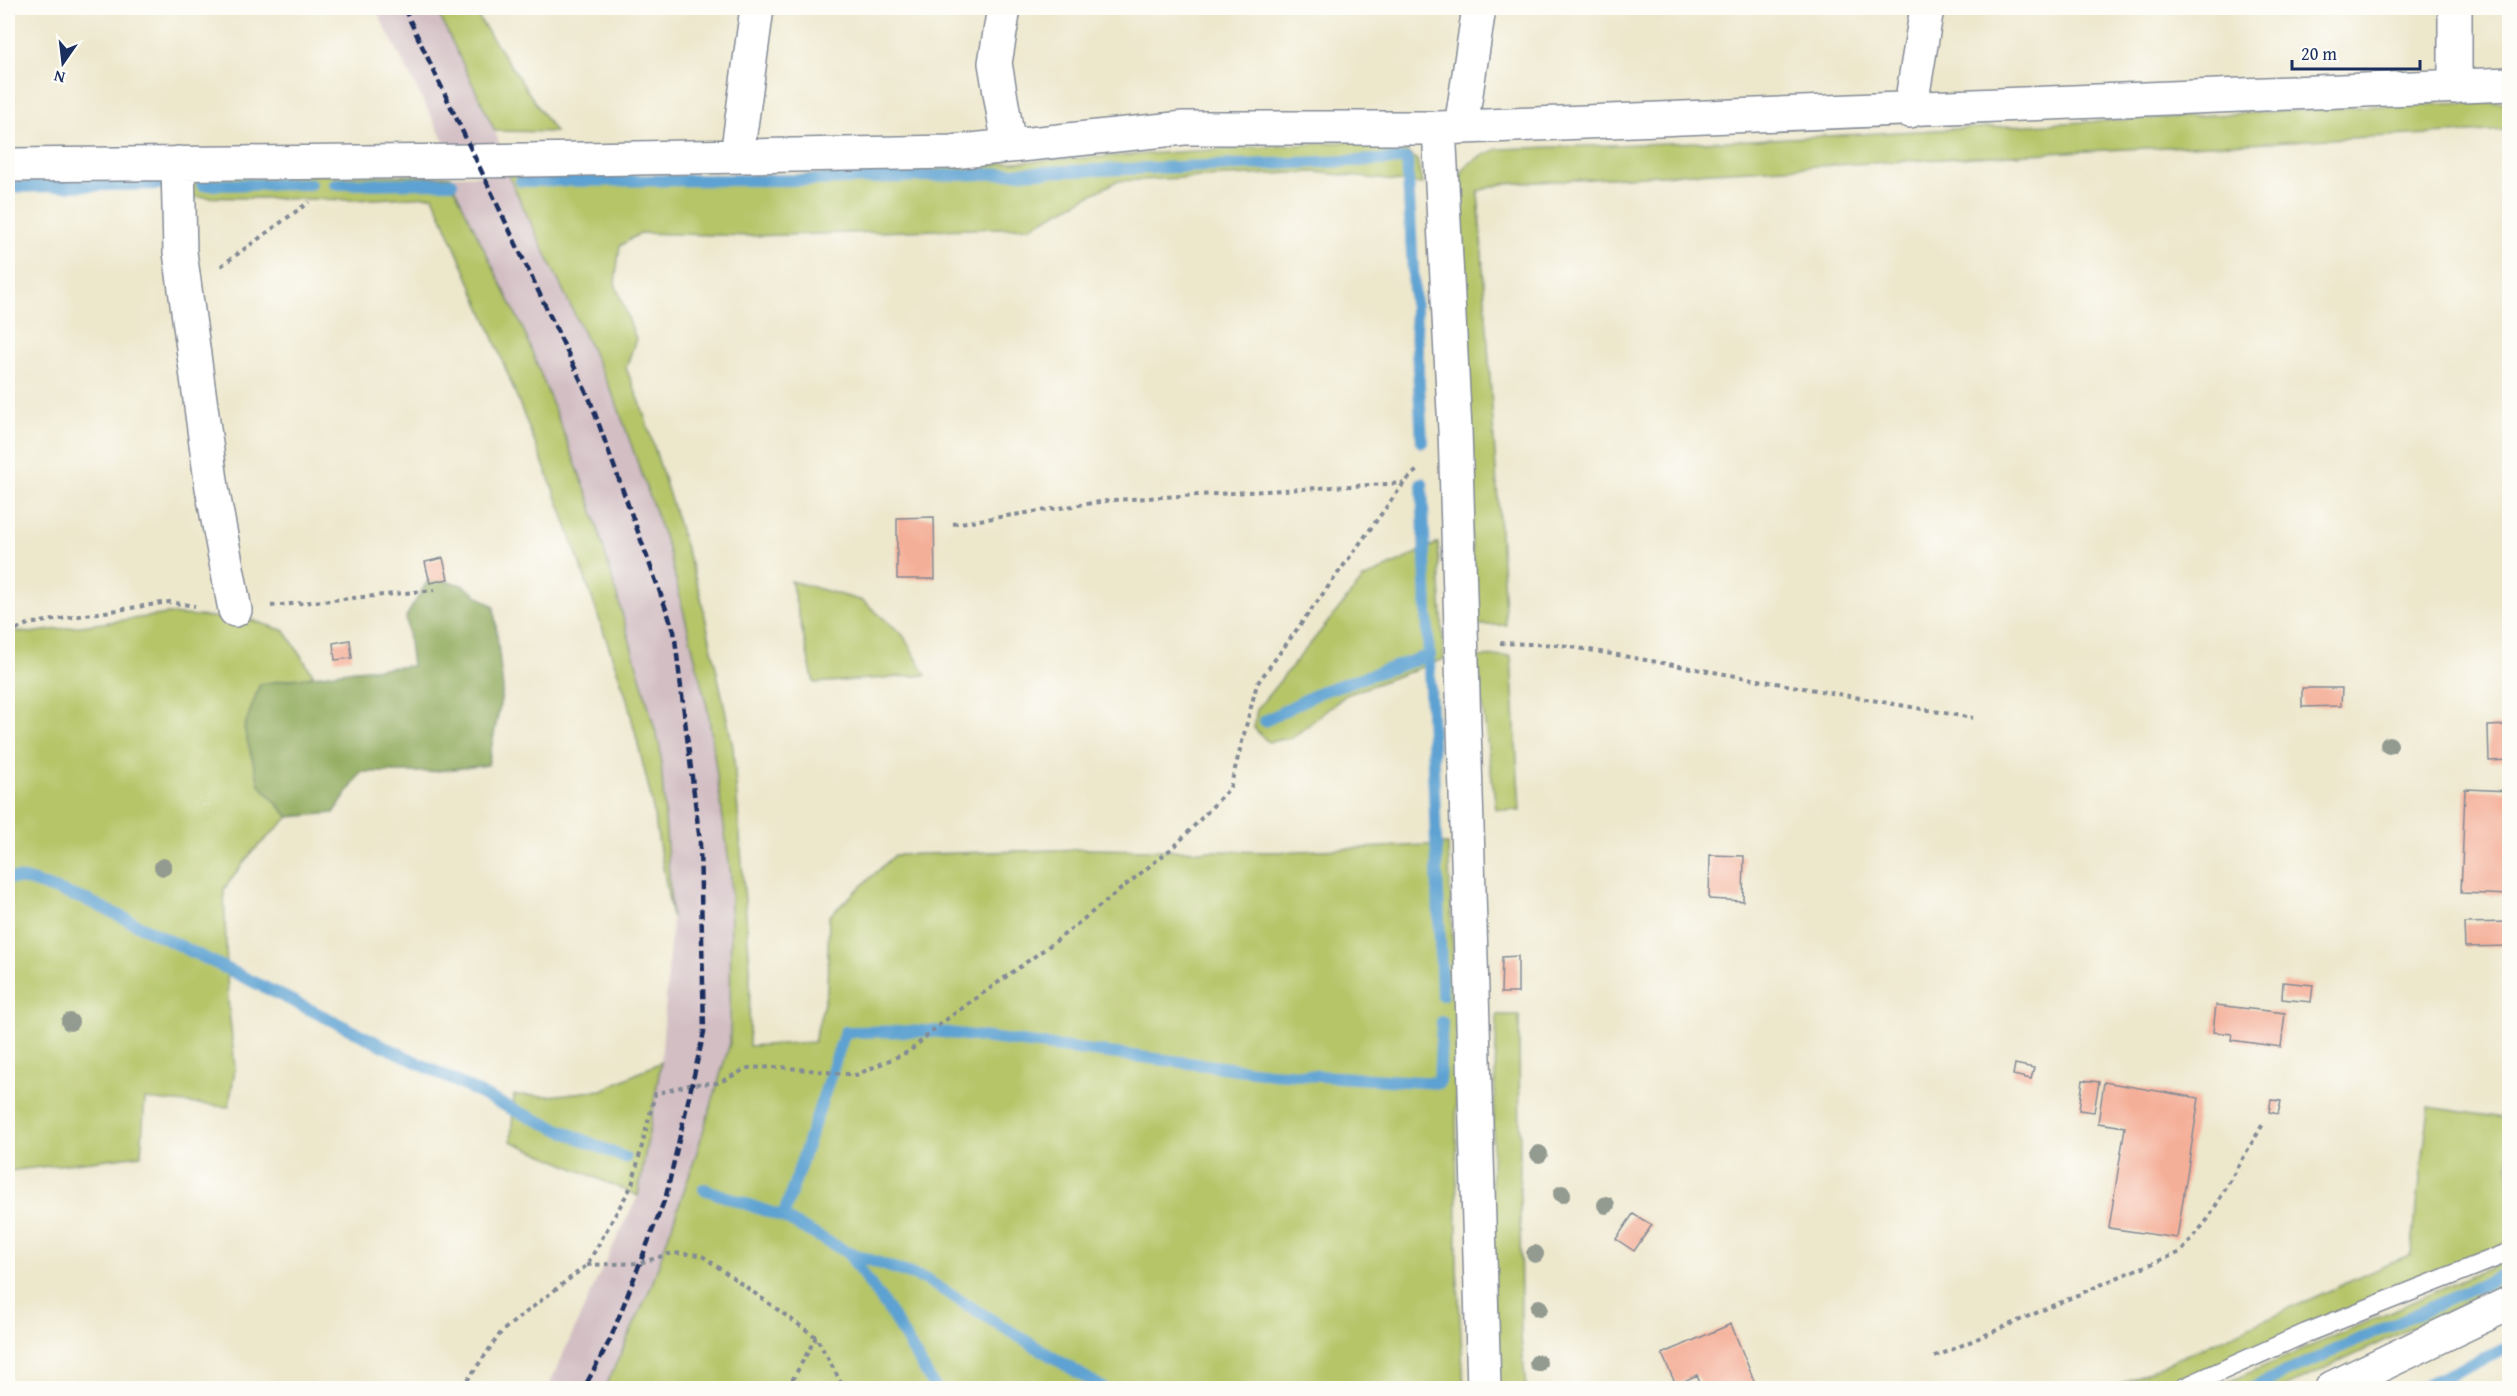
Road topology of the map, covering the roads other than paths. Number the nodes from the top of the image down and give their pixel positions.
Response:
1 (757, 8) edge
2 (1004, 8) edge
3 (1479, 8) edge
4 (1927, 8) edge
5 (2455, 8) edge
6 (2510, 84) edge
7 (2455, 87) junction
8 (1910, 111) junction
9 (1450, 128) junction
10 (1009, 146) junction
11 (737, 156) junction
12 (178, 163) junction
13 (8, 165) edge
14 (235, 610) road end
15 (2510, 1252) edge
16 (2510, 1303) edge
17 (1484, 1389) edge
18 (2183, 1389) edge
19 (2332, 1389) edge

1 - 11 street
2 - 10 street
3 - 9 street
4 - 8 street
5 - 7 street
6 - 7 street
7 - 8 street
8 - 9 street
9 - 10 street
9 - 17 street
10 - 11 street
11 - 12 street
12 - 13 street
12 - 14 street
15 - 18 lane
16 - 19 street

